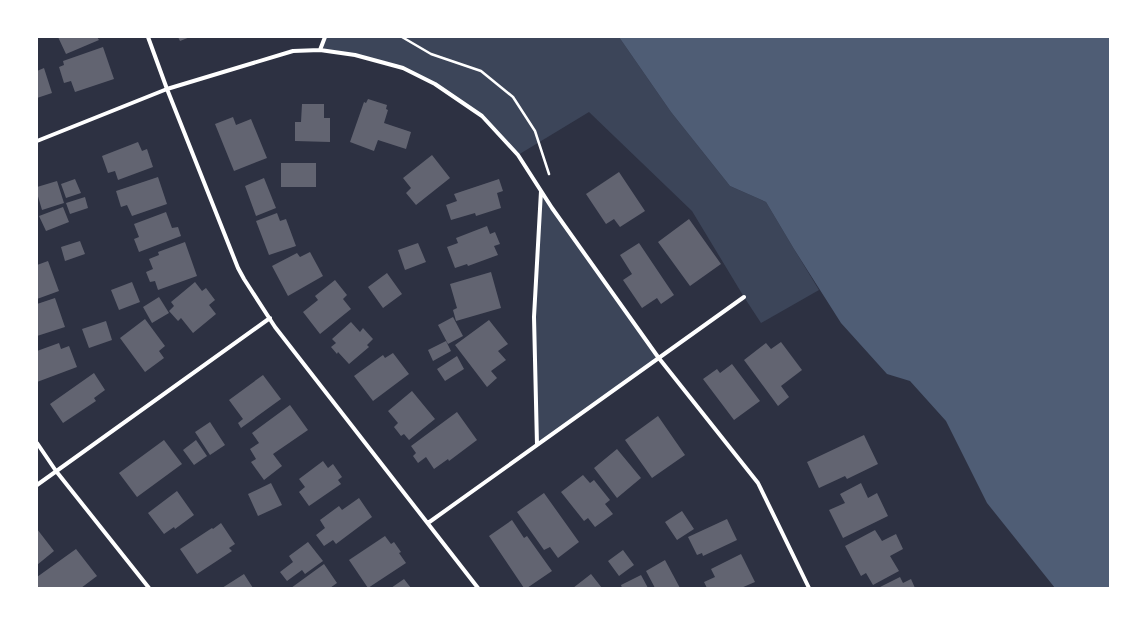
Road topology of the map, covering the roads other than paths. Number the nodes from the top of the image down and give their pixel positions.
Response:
1 (148, 37) edge
2 (325, 37) edge
3 (320, 50) junction
4 (167, 89) junction
5 (37, 141) edge
6 (541, 191) junction
7 (744, 297) dead end
8 (270, 318) junction
9 (658, 357) junction
10 (37, 443) edge
11 (537, 445) junction
12 (56, 471) junction
13 (37, 485) edge
14 (428, 523) junction
15 (149, 588) edge
16 (478, 588) edge
17 (809, 588) edge

1 - 4 street
2 - 3 street
3 - 4 street
3 - 6 street
4 - 5 street
4 - 8 street
6 - 9 street
6 - 11 street
7 - 9 street
8 - 12 street
8 - 14 street
9 - 11 street
9 - 17 street
10 - 12 street
11 - 14 street
12 - 13 street
12 - 15 street
14 - 16 street

